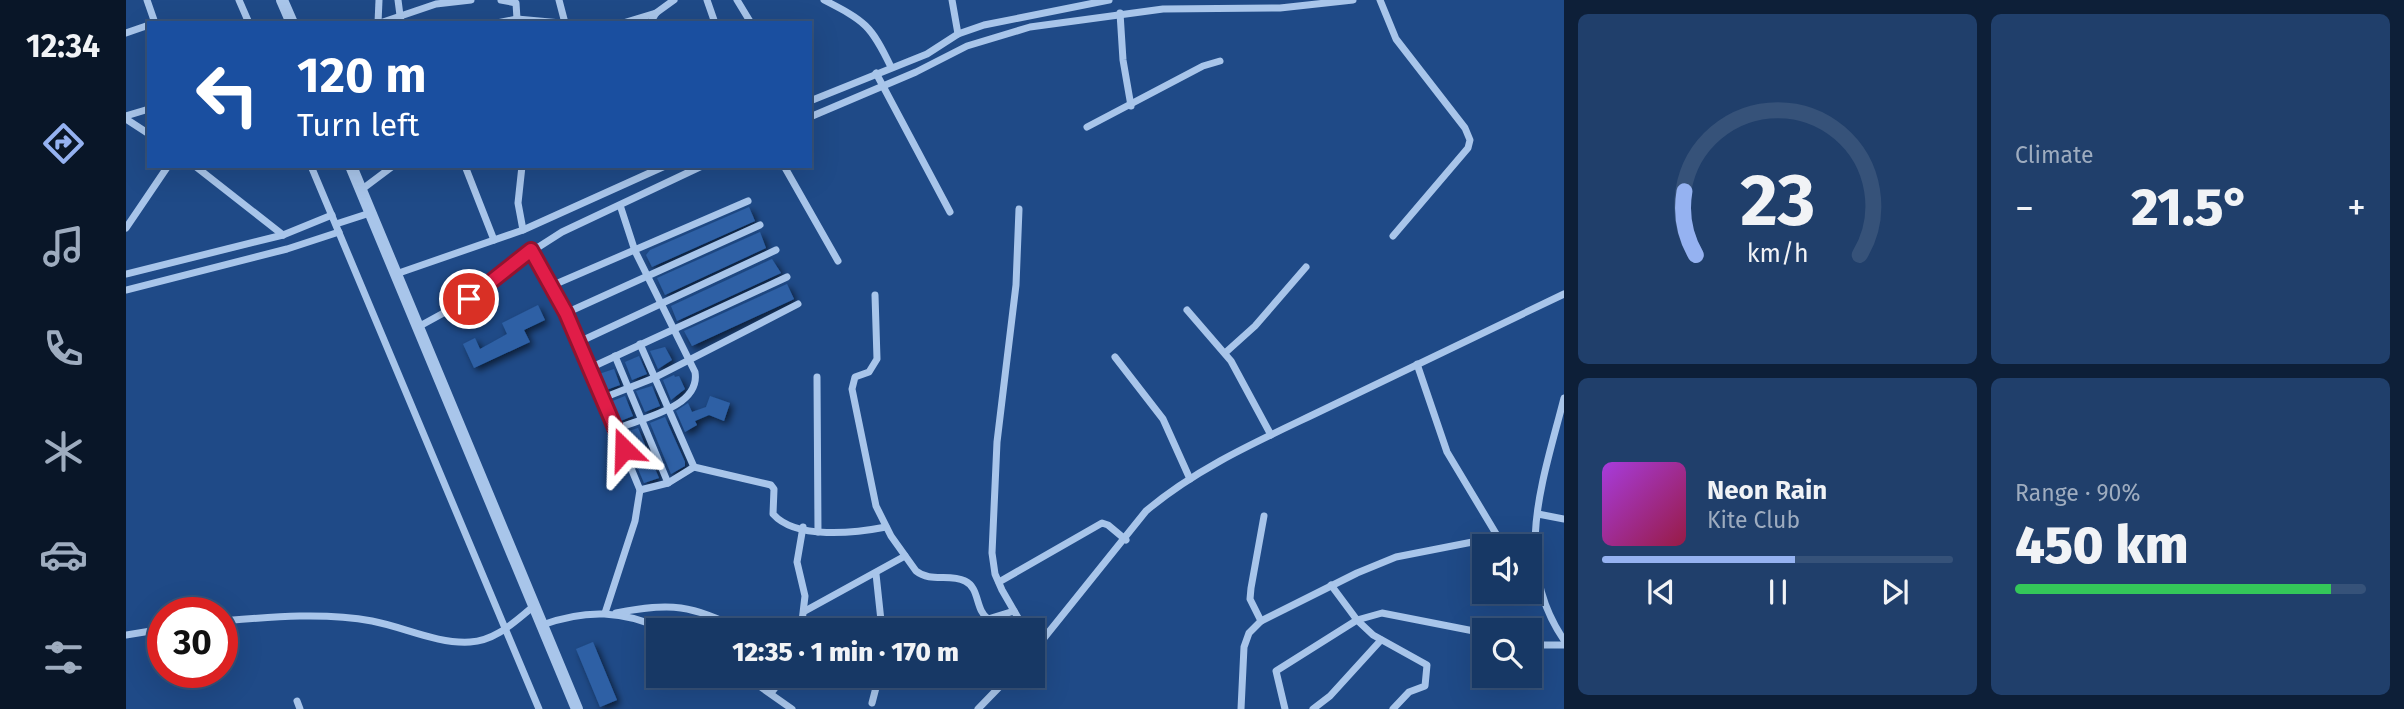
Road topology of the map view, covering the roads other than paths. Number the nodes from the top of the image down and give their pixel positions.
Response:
1 (147, 0) edge
2 (239, 0) edge
3 (282, 0) edge
4 (379, 0) edge
5 (398, 0) edge
6 (471, 0) edge
7 (501, 0) edge
8 (559, 0) edge
9 (672, 0) edge
10 (707, 0) edge
11 (737, 0) edge
12 (824, 0) edge
13 (952, 0) edge
14 (1109, 0) edge
15 (1353, 0) edge
16 (1380, 0) edge
17 (512, 1) edge
18 (656, 13) junction
19 (1120, 13) junction
20 (400, 19) edge
21 (517, 19) junction
22 (154, 21) edge
23 (248, 21) edge
24 (291, 21) edge
25 (379, 21) edge
26 (507, 21) edge
27 (540, 21) edge
28 (563, 21) edge
29 (630, 21) edge
30 (651, 21) edge
31 (714, 21) edge
32 (750, 21) edge
33 (147, 26) edge
34 (126, 33) edge
35 (958, 34) junction
36 (1220, 61) dead end
37 (891, 67) junction
38 (879, 79) junction
39 (812, 100) edge
40 (1131, 106) junction
41 (147, 110) edge
42 (812, 116) edge
43 (126, 118) edge
44 (1087, 127) dead end
45 (147, 133) edge
46 (167, 168) edge
47 (198, 168) edge
48 (208, 168) edge
49 (312, 168) edge
50 (352, 168) edge
51 (390, 168) edge
52 (466, 168) edge
53 (522, 168) edge
54 (661, 168) edge
55 (698, 168) edge
56 (785, 168) edge
57 (210, 176) junction
58 (361, 190) junction
59 (748, 201) dead end
60 (620, 205) junction
61 (1019, 209) dead end
62 (950, 212) dead end
63 (370, 213) junction
64 (332, 215) junction
65 (760, 225) dead end
66 (126, 228) edge
67 (337, 228) junction
68 (523, 230) junction
69 (283, 235) junction
70 (1393, 236) dead end
71 (494, 240) junction
72 (531, 250) junction
73 (776, 250) dead end
74 (635, 251) junction
75 (838, 261) dead end
76 (1306, 267) dead end
77 (126, 274) edge
78 (396, 274) junction
79 (787, 276) dead end
80 (647, 277) junction
81 (551, 286) junction
82 (126, 290) edge
83 (1564, 294) edge
84 (875, 295) dead end
85 (662, 303) junction
86 (798, 304) dead end
87 (1187, 310) dead end
88 (566, 313) junction
89 (418, 327) junction
90 (675, 329) junction
91 (579, 342) junction
92 (640, 344) junction
93 (1226, 353) junction
94 (615, 356) junction
95 (1115, 357) dead end
96 (689, 359) junction
97 (1418, 364) junction
98 (590, 368) junction
99 (817, 377) dead end
100 (654, 378) junction
101 (629, 388) junction
102 (603, 398) junction
103 (1564, 398) edge
104 (667, 408) junction
105 (642, 418) junction
106 (616, 429) junction
107 (1270, 435) junction
108 (694, 467) junction
109 (1190, 479) junction
110 (668, 483) junction
111 (639, 490) junction
112 (1538, 514) junction
113 (1264, 516) dead end
114 (1564, 519) edge
115 (803, 527) junction
116 (886, 527) junction
117 (818, 532) junction
118 (1496, 534) edge
119 (1535, 534) edge
120 (1126, 540) junction
121 (1472, 542) edge
122 (905, 556) junction
123 (876, 574) junction
124 (999, 582) junction
125 (1331, 585) junction
126 (1542, 601) edge
127 (534, 606) junction
128 (805, 611) junction
129 (1014, 611) junction
130 (616, 612) junction
131 (605, 613) junction
132 (712, 618) edge
133 (804, 618) edge
134 (881, 618) edge
135 (1018, 618) edge
136 (238, 620) edge
137 (1357, 620) junction
138 (1261, 621) junction
139 (646, 623) edge
140 (542, 625) junction
141 (505, 630) junction
142 (1472, 630) edge
143 (147, 632) edge
144 (126, 635) edge
145 (1045, 635) edge
146 (1381, 640) junction
147 (1564, 643) edge
148 (1542, 644) edge
149 (763, 688) edge
150 (775, 688) edge
151 (876, 688) edge
152 (998, 688) edge
153 (771, 693) junction
154 (872, 703) dead end
155 (539, 709) edge
156 (578, 709) edge
157 (792, 709) edge
158 (978, 709) edge
159 (1241, 709) edge
160 (1285, 709) edge
161 (1313, 709) edge
162 (1393, 709) edge

1 - 22 street
2 - 23 street
3 - 24 street
4 - 25 street
5 - 20 street
6 - 20 street
7 - 17 street
8 - 28 street
9 - 18 street
10 - 31 street
11 - 32 street
12 - 37 street
13 - 35 street
14 - 35 street
15 - 19 street
16 - 70 street
17 - 21 street
18 - 29 street
18 - 30 street
19 - 38 street
19 - 40 street
21 - 26 street
21 - 27 street
33 - 34 street
35 - 37 street
36 - 40 street
37 - 38 street
38 - 39 street
38 - 42 street
38 - 62 street
40 - 44 street
41 - 43 street
43 - 45 street
46 - 66 street
47 - 57 street
48 - 57 street
49 - 64 street
50 - 58 street
51 - 58 street
52 - 71 street
53 - 68 street
54 - 68 street
55 - 60 street
56 - 75 street
57 - 69 street
58 - 63 street
59 - 74 street
60 - 72 street
60 - 74 street
61 - 124 street
63 - 67 street
63 - 78 street
64 - 67 street
64 - 69 street
65 - 80 street
67 - 82 street
67 - 141 street
68 - 71 street
69 - 77 street
71 - 78 street
72 - 81 street
72 - 89 street
73 - 85 street
74 - 80 street
74 - 81 street
76 - 93 street
78 - 89 street
79 - 90 street
80 - 85 street
80 - 88 street
81 - 88 street
83 - 97 street
84 - 116 street
85 - 90 street
85 - 91 street
86 - 96 street
87 - 93 street
88 - 91 street
89 - 127 street
90 - 92 street
90 - 96 street
91 - 98 street
92 - 94 street
92 - 100 street
93 - 107 street
94 - 98 street
94 - 101 street
95 - 109 street
96 - 100 street
96 - 104 street
97 - 107 street
97 - 118 street
98 - 102 street
99 - 117 street
100 - 101 street
100 - 104 street
101 - 102 street
101 - 105 street
102 - 106 street
103 - 112 street
104 - 105 street
104 - 108 street
105 - 106 street
105 - 110 street
106 - 111 street
107 - 109 street
108 - 110 street
108 - 115 street
109 - 120 street
110 - 111 street
111 - 131 street
112 - 114 street
112 - 119 street
113 - 138 street
115 - 117 street
115 - 128 street
116 - 117 street
116 - 122 street
120 - 124 street
120 - 145 street
121 - 125 street
122 - 123 street
122 - 129 street
123 - 128 street
123 - 134 street
124 - 129 street
125 - 137 street
125 - 138 street
126 - 147 street
127 - 140 street
127 - 141 street
128 - 133 street
129 - 135 street
130 - 131 street
130 - 132 street
130 - 139 street
131 - 140 street
136 - 141 street
137 - 142 street
137 - 146 street
137 - 160 street
138 - 159 street
140 - 156 street
141 - 155 street
143 - 144 street
146 - 161 street
146 - 162 street
147 - 148 street
149 - 153 street
150 - 153 street
151 - 154 street
152 - 158 street
153 - 157 street

